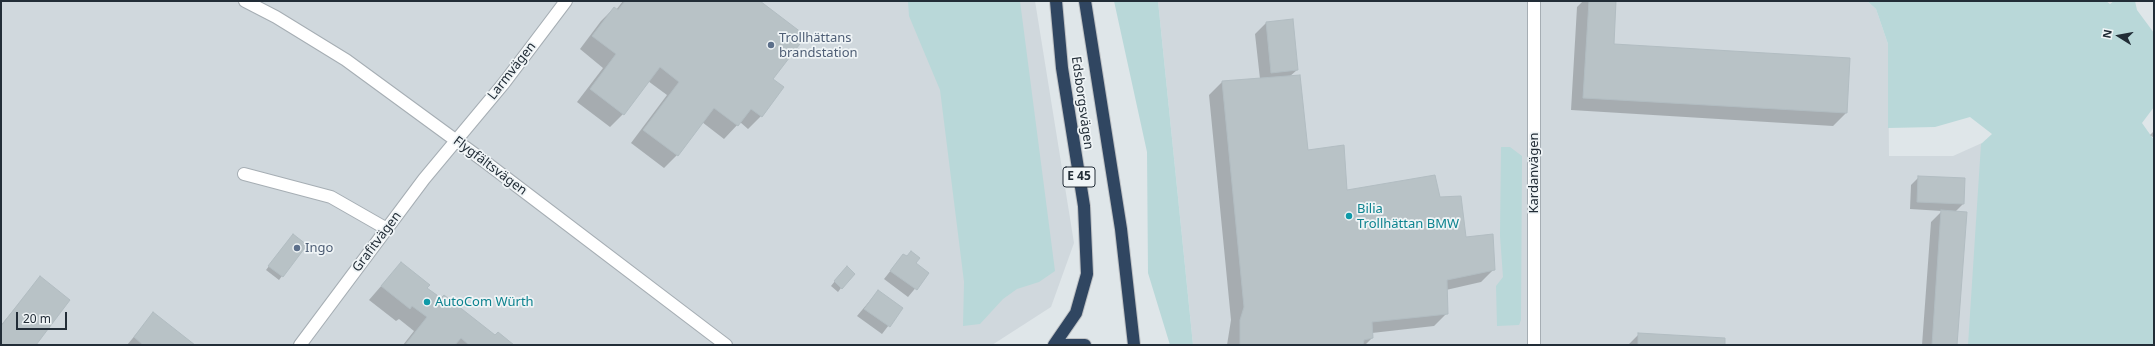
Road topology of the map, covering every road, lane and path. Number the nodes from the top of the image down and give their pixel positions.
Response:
1 (245, 1) edge
2 (566, 1) edge
3 (1056, 1) edge
4 (1085, 1) edge
5 (1534, 1) edge
6 (456, 140) junction
7 (244, 174) dead end
8 (387, 229) junction
9 (300, 345) edge
10 (726, 345) edge
11 (1054, 345) edge
12 (1062, 345) edge
13 (1085, 345) edge
14 (1134, 345) edge
15 (1534, 345) edge

1 - 6 street, Flygfältsvägen
2 - 6 street, Larmvägen
3 - 11 highway, Edsborgsvägen / E 45
4 - 14 highway, Edsborgsvägen / E 45
5 - 15 street, Kardanvägen
6 - 8 street, Grafitvägen
6 - 10 street, Flygfältsvägen
7 - 8 street
8 - 9 street, Grafitvägen
12 - 13 highway

